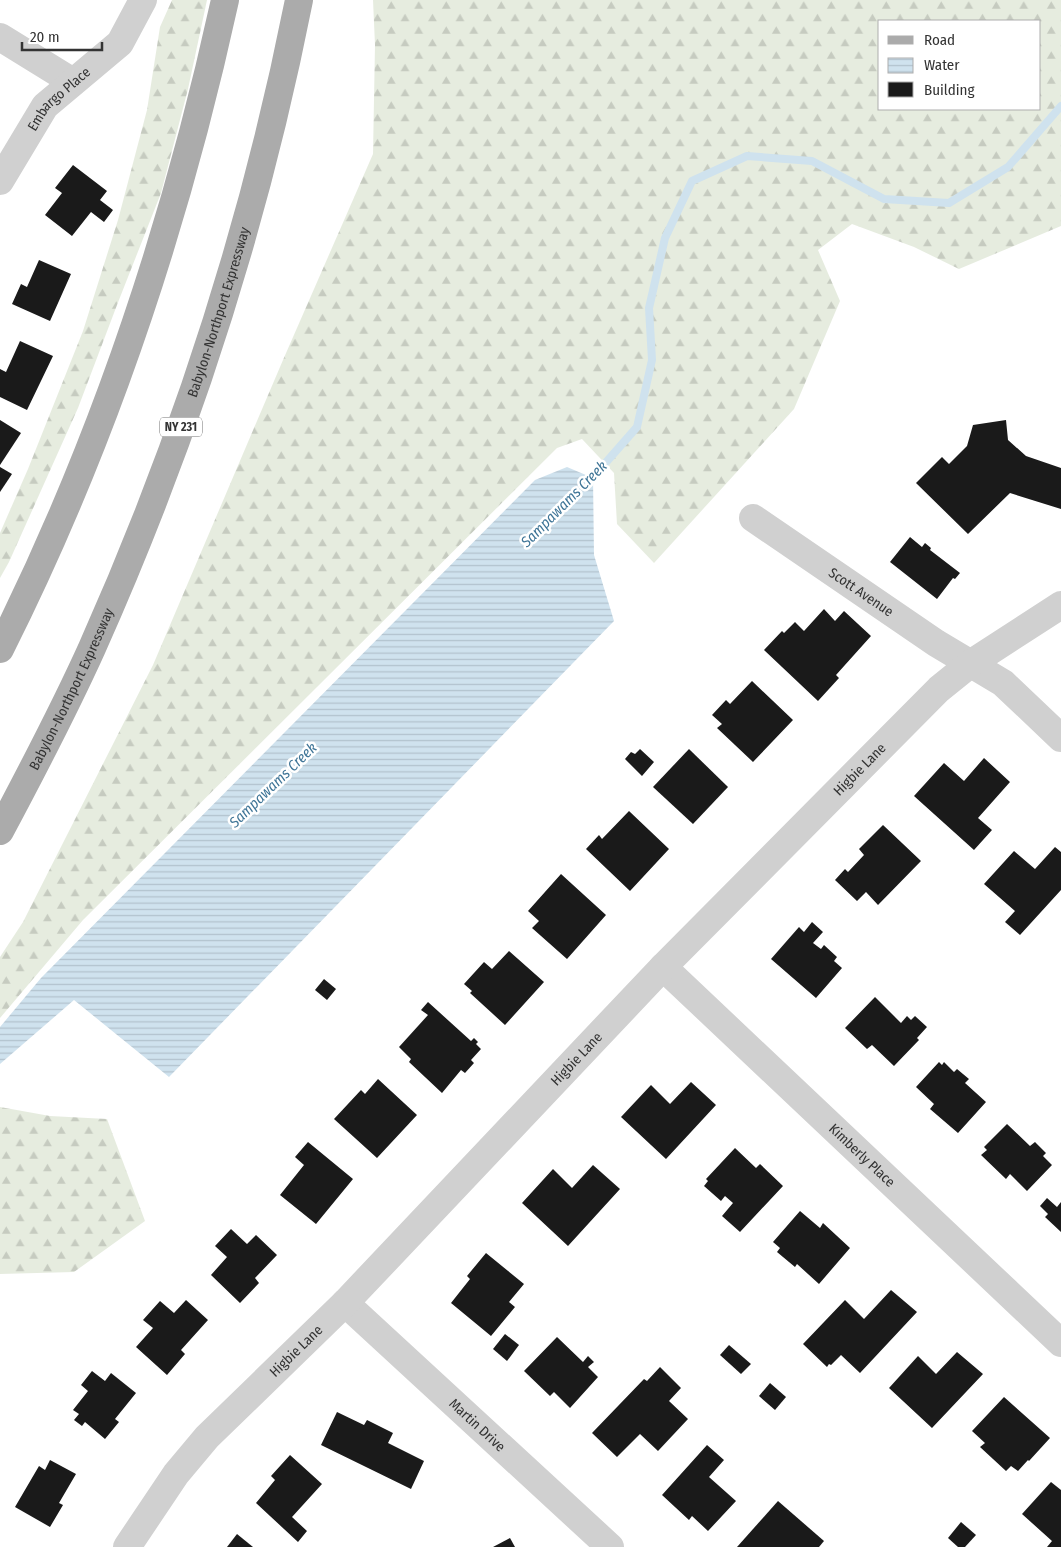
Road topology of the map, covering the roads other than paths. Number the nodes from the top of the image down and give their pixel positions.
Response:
1 (143, 0) edge
2 (225, 0) edge
3 (299, 0) edge
4 (0, 37) edge
5 (73, 82) junction
6 (0, 181) edge
7 (753, 518) dead end
8 (1061, 606) edge
9 (0, 649) edge
10 (970, 664) junction
11 (1061, 738) edge
12 (0, 831) edge
13 (663, 967) junction
14 (345, 1303) junction
15 (1061, 1343) edge
16 (127, 1547) edge
17 (610, 1547) edge

1 - 5 street, Embargo Place
2 - 9 main road
3 - 12 main road, Babylon-Northport Expressway / NY 231
4 - 5 street
5 - 6 street, Embargo Place
7 - 10 street, Scott Avenue
8 - 10 street, Higbie Lane
10 - 11 street, Scott Avenue
10 - 13 street, Higbie Lane
13 - 14 street, Higbie Lane
13 - 15 street, Kimberly Place
14 - 16 street, Higbie Lane
14 - 17 street, Martin Drive

